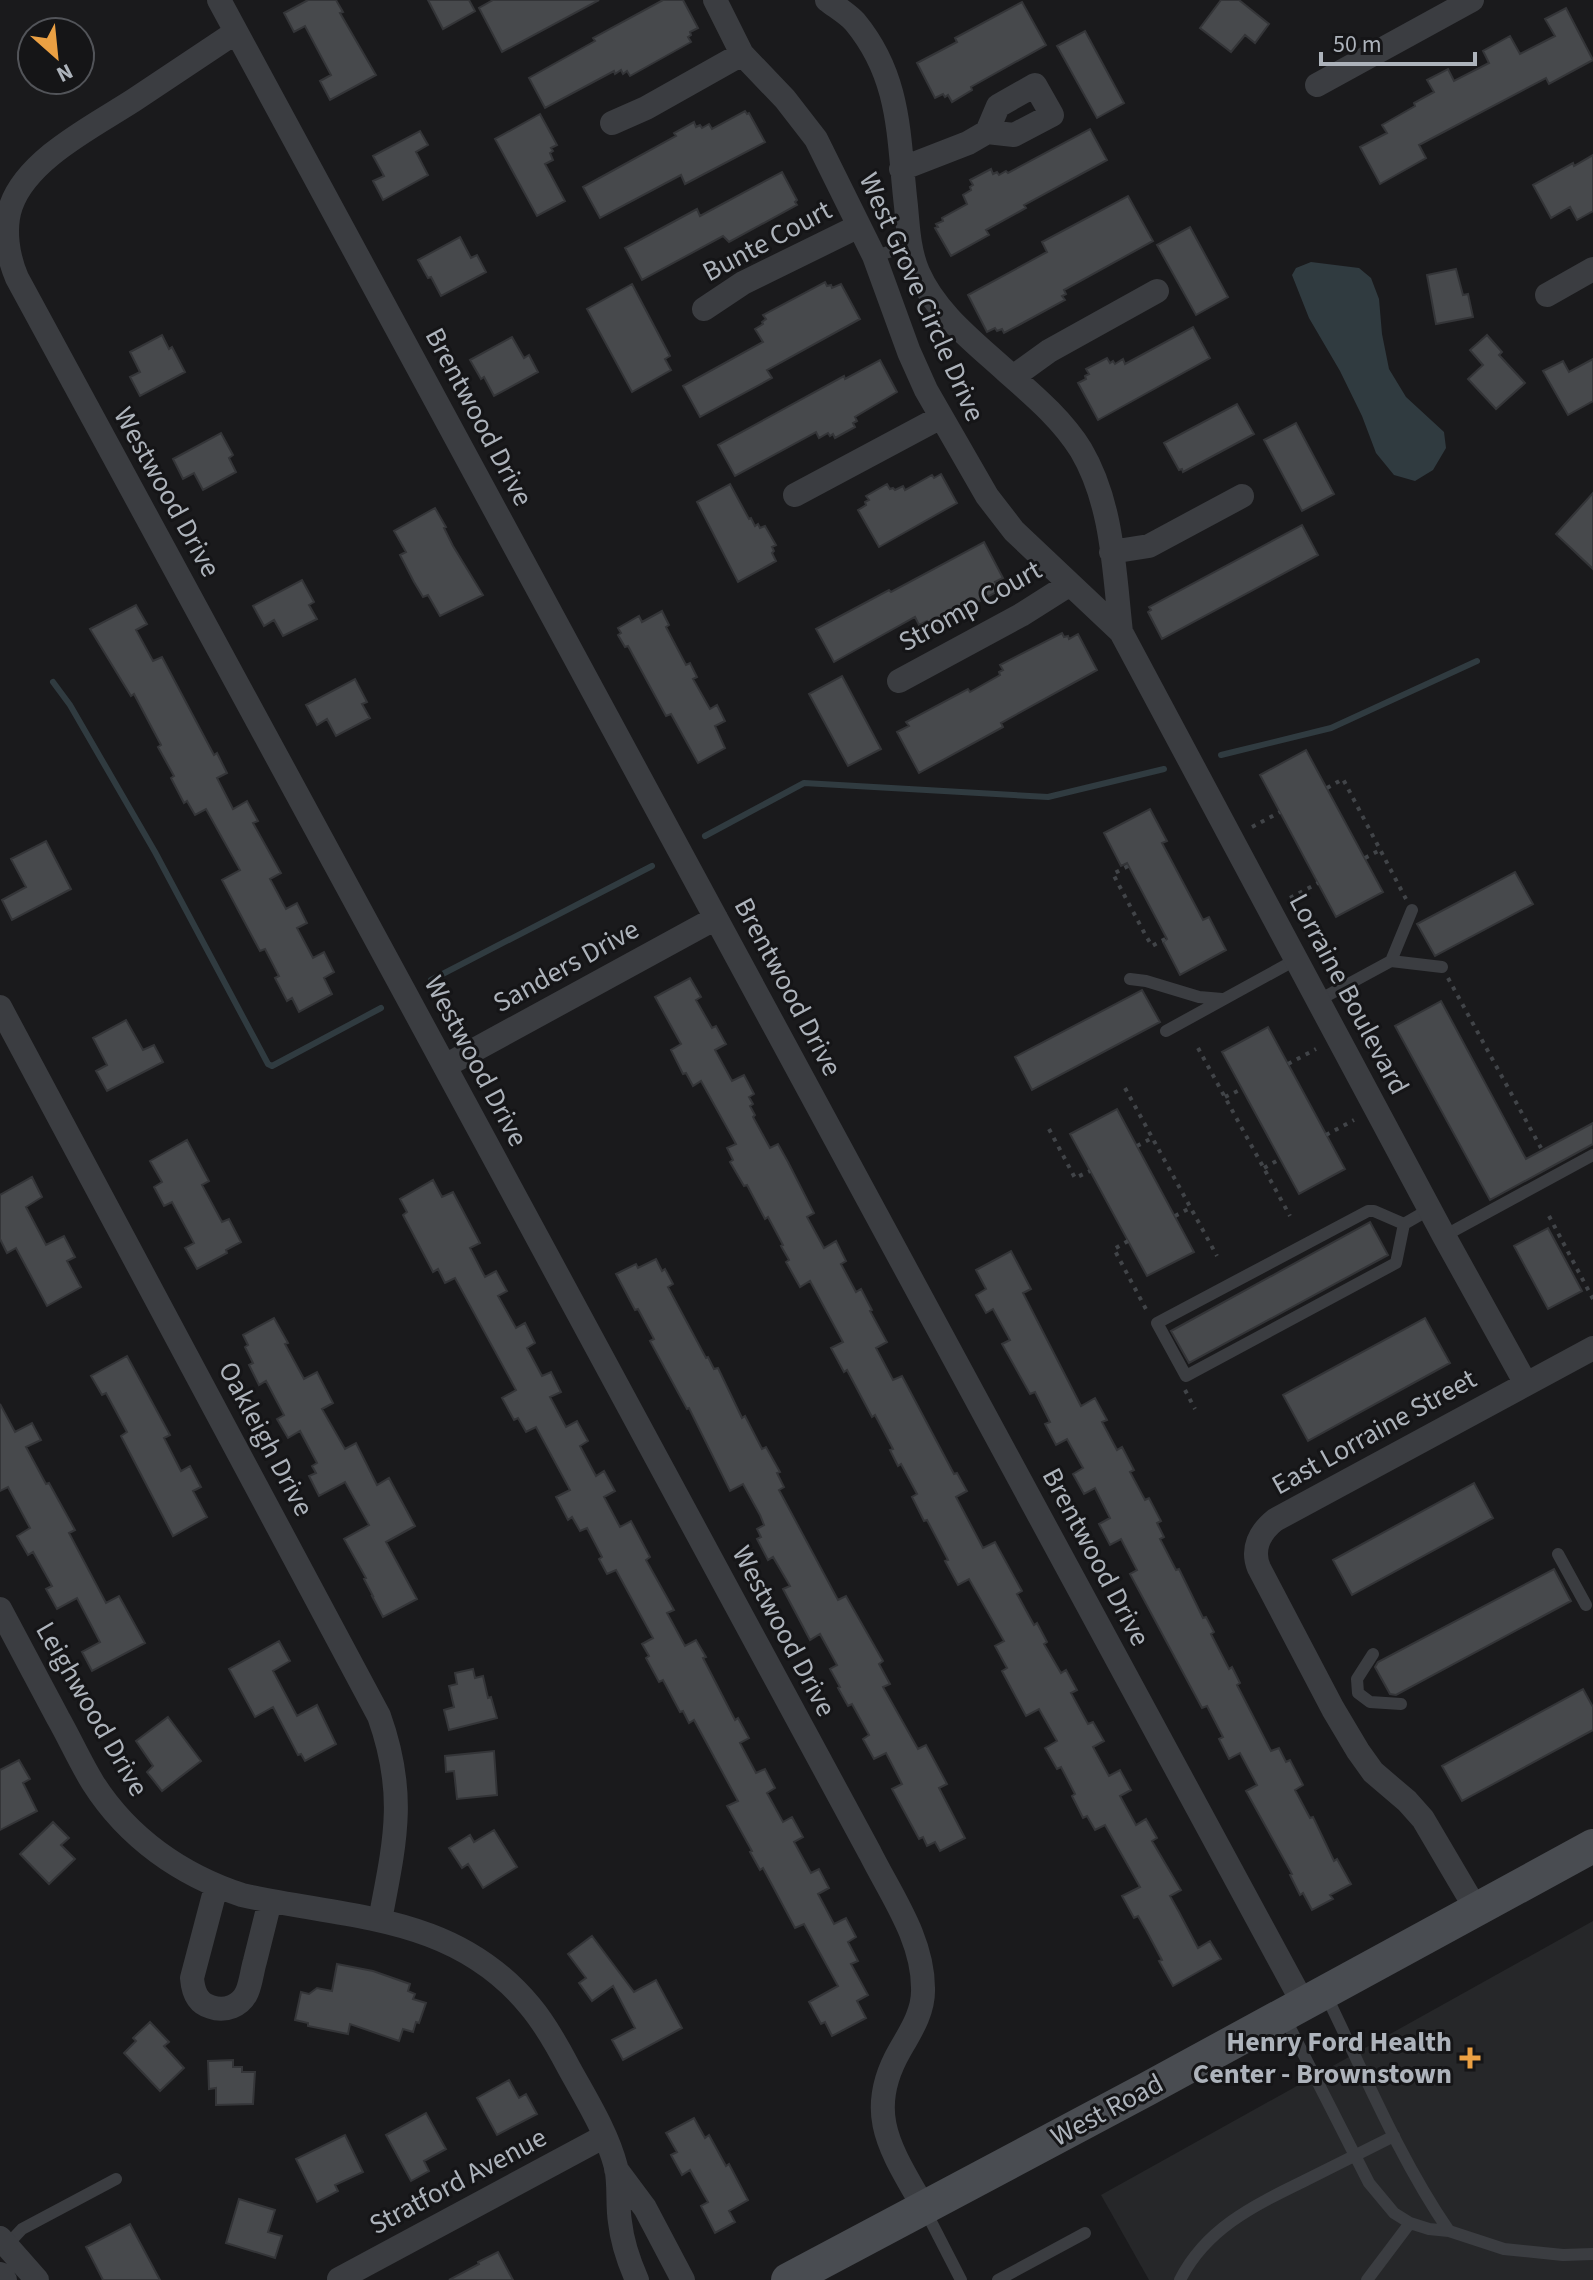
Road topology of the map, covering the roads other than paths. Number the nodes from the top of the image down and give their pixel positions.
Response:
1 (219, 0) edge
2 (715, 0) edge
3 (827, 0) edge
4 (1472, 0) edge
5 (236, 32) junction
6 (742, 54) junction
7 (1317, 85) dead end
8 (612, 123) dead end
9 (987, 132) dead end
10 (901, 169) junction
11 (859, 226) junction
12 (910, 246) junction
13 (874, 256) junction
14 (1593, 269) edge
15 (1157, 291) dead end
16 (1547, 295) dead end
17 (704, 309) dead end
18 (1013, 377) junction
19 (941, 417) junction
20 (795, 495) dead end
21 (1242, 496) dead end
22 (1111, 552) junction
23 (1070, 584) junction
24 (1121, 632) junction
25 (899, 681) dead end
26 (1412, 910) dead end
27 (716, 918) junction
28 (1297, 959) junction
29 (1391, 961) junction
30 (1445, 972) road end
31 (1130, 979) dead end
32 (1222, 999) junction
33 (1319, 1000) junction
34 (0, 1007) edge
35 (1166, 1031) dead end
36 (445, 1066) junction
37 (1593, 1155) edge
38 (1430, 1209) junction
39 (1404, 1224) junction
40 (1444, 1236) junction
41 (1593, 1348) edge
42 (1526, 1384) junction
43 (1558, 1554) dead end
44 (1586, 1605) dead end
45 (0, 1609) edge
46 (1373, 1654) dead end
47 (1358, 1693) junction
48 (1401, 1704) dead end
49 (1333, 1709) junction
50 (1593, 1846) edge
51 (216, 1887) junction
52 (270, 1901) junction
53 (1476, 1909) junction
54 (380, 1920) junction
55 (1303, 2003) junction
56 (605, 2136) junction
57 (1394, 2136) junction
58 (1355, 2156) junction
59 (616, 2169) junction
60 (116, 2179) dead end
61 (924, 2208) junction
62 (1410, 2223) junction
63 (1449, 2231) junction
64 (1085, 2233) dead end
65 (3, 2241) edge
66 (1593, 2254) edge
67 (0, 2274) edge
68 (339, 2279) edge
69 (5, 2280) edge
70 (37, 2280) edge
71 (637, 2280) edge
72 (683, 2280) edge
73 (788, 2280) edge
74 (961, 2280) edge
75 (998, 2280) edge
76 (1180, 2280) edge
77 (1367, 2280) edge

1 - 5 street, Brentwood Drive
2 - 6 street, West Grove Circle Drive
3 - 10 street, West Grove Circle Drive
4 - 7 street
5 - 27 street, Brentwood Drive
5 - 36 street, Westwood Drive
6 - 8 street
6 - 11 street, West Grove Circle Drive
9 - 10 street
10 - 12 street, West Grove Circle Drive
11 - 13 street, West Grove Circle Drive
11 - 17 street, Bunte Court
12 - 13 lane
12 - 18 street, West Grove Circle Drive
13 - 19 street, West Grove Circle Drive
14 - 16 street
15 - 18 street
18 - 22 street, West Grove Circle Drive
19 - 20 street
19 - 23 street, West Grove Circle Drive
21 - 22 street
22 - 24 street, West Grove Circle Drive
23 - 24 street, West Grove Circle Drive
23 - 25 street, Stromp Court
24 - 28 street, Lorraine Boulevard
26 - 29 lane
27 - 36 street, Sanders Drive
27 - 55 street, Brentwood Drive
28 - 32 lane
28 - 33 street, Lorraine Boulevard
29 - 30 lane
29 - 33 lane
31 - 32 lane
32 - 35 lane
33 - 38 street, Lorraine Boulevard
34 - 54 street, Oakleigh Drive
36 - 61 street, Westwood Drive
37 - 40 lane
38 - 39 lane
38 - 40 street, Lorraine Boulevard
39 - 39 lane
40 - 42 street, Lorraine Boulevard
41 - 42 street, East Lorraine Street
42 - 49 street, East Lorraine Street
43 - 44 lane
45 - 51 street, Leighwood Drive
46 - 47 lane
47 - 48 lane
47 - 49 lane
49 - 53 street
50 - 53 main road, West Road
51 - 52 street, Leighwood Drive
51 - 52 street
52 - 54 street, Leighwood Drive
53 - 55 main road, West Road
54 - 56 street, Leighwood Drive
55 - 57 lane
55 - 58 lane
55 - 61 main road, West Road
56 - 59 street, Leighwood Drive
56 - 68 street, Stratford Avenue
57 - 58 lane
57 - 63 lane
58 - 62 lane
58 - 76 lane
59 - 71 street, Leighwood Drive
59 - 72 street, Leighwood Drive
60 - 65 lane
61 - 73 main road, West Road
61 - 74 lane
62 - 63 lane
62 - 77 lane
63 - 66 lane
64 - 75 lane
65 - 70 street
67 - 69 street

